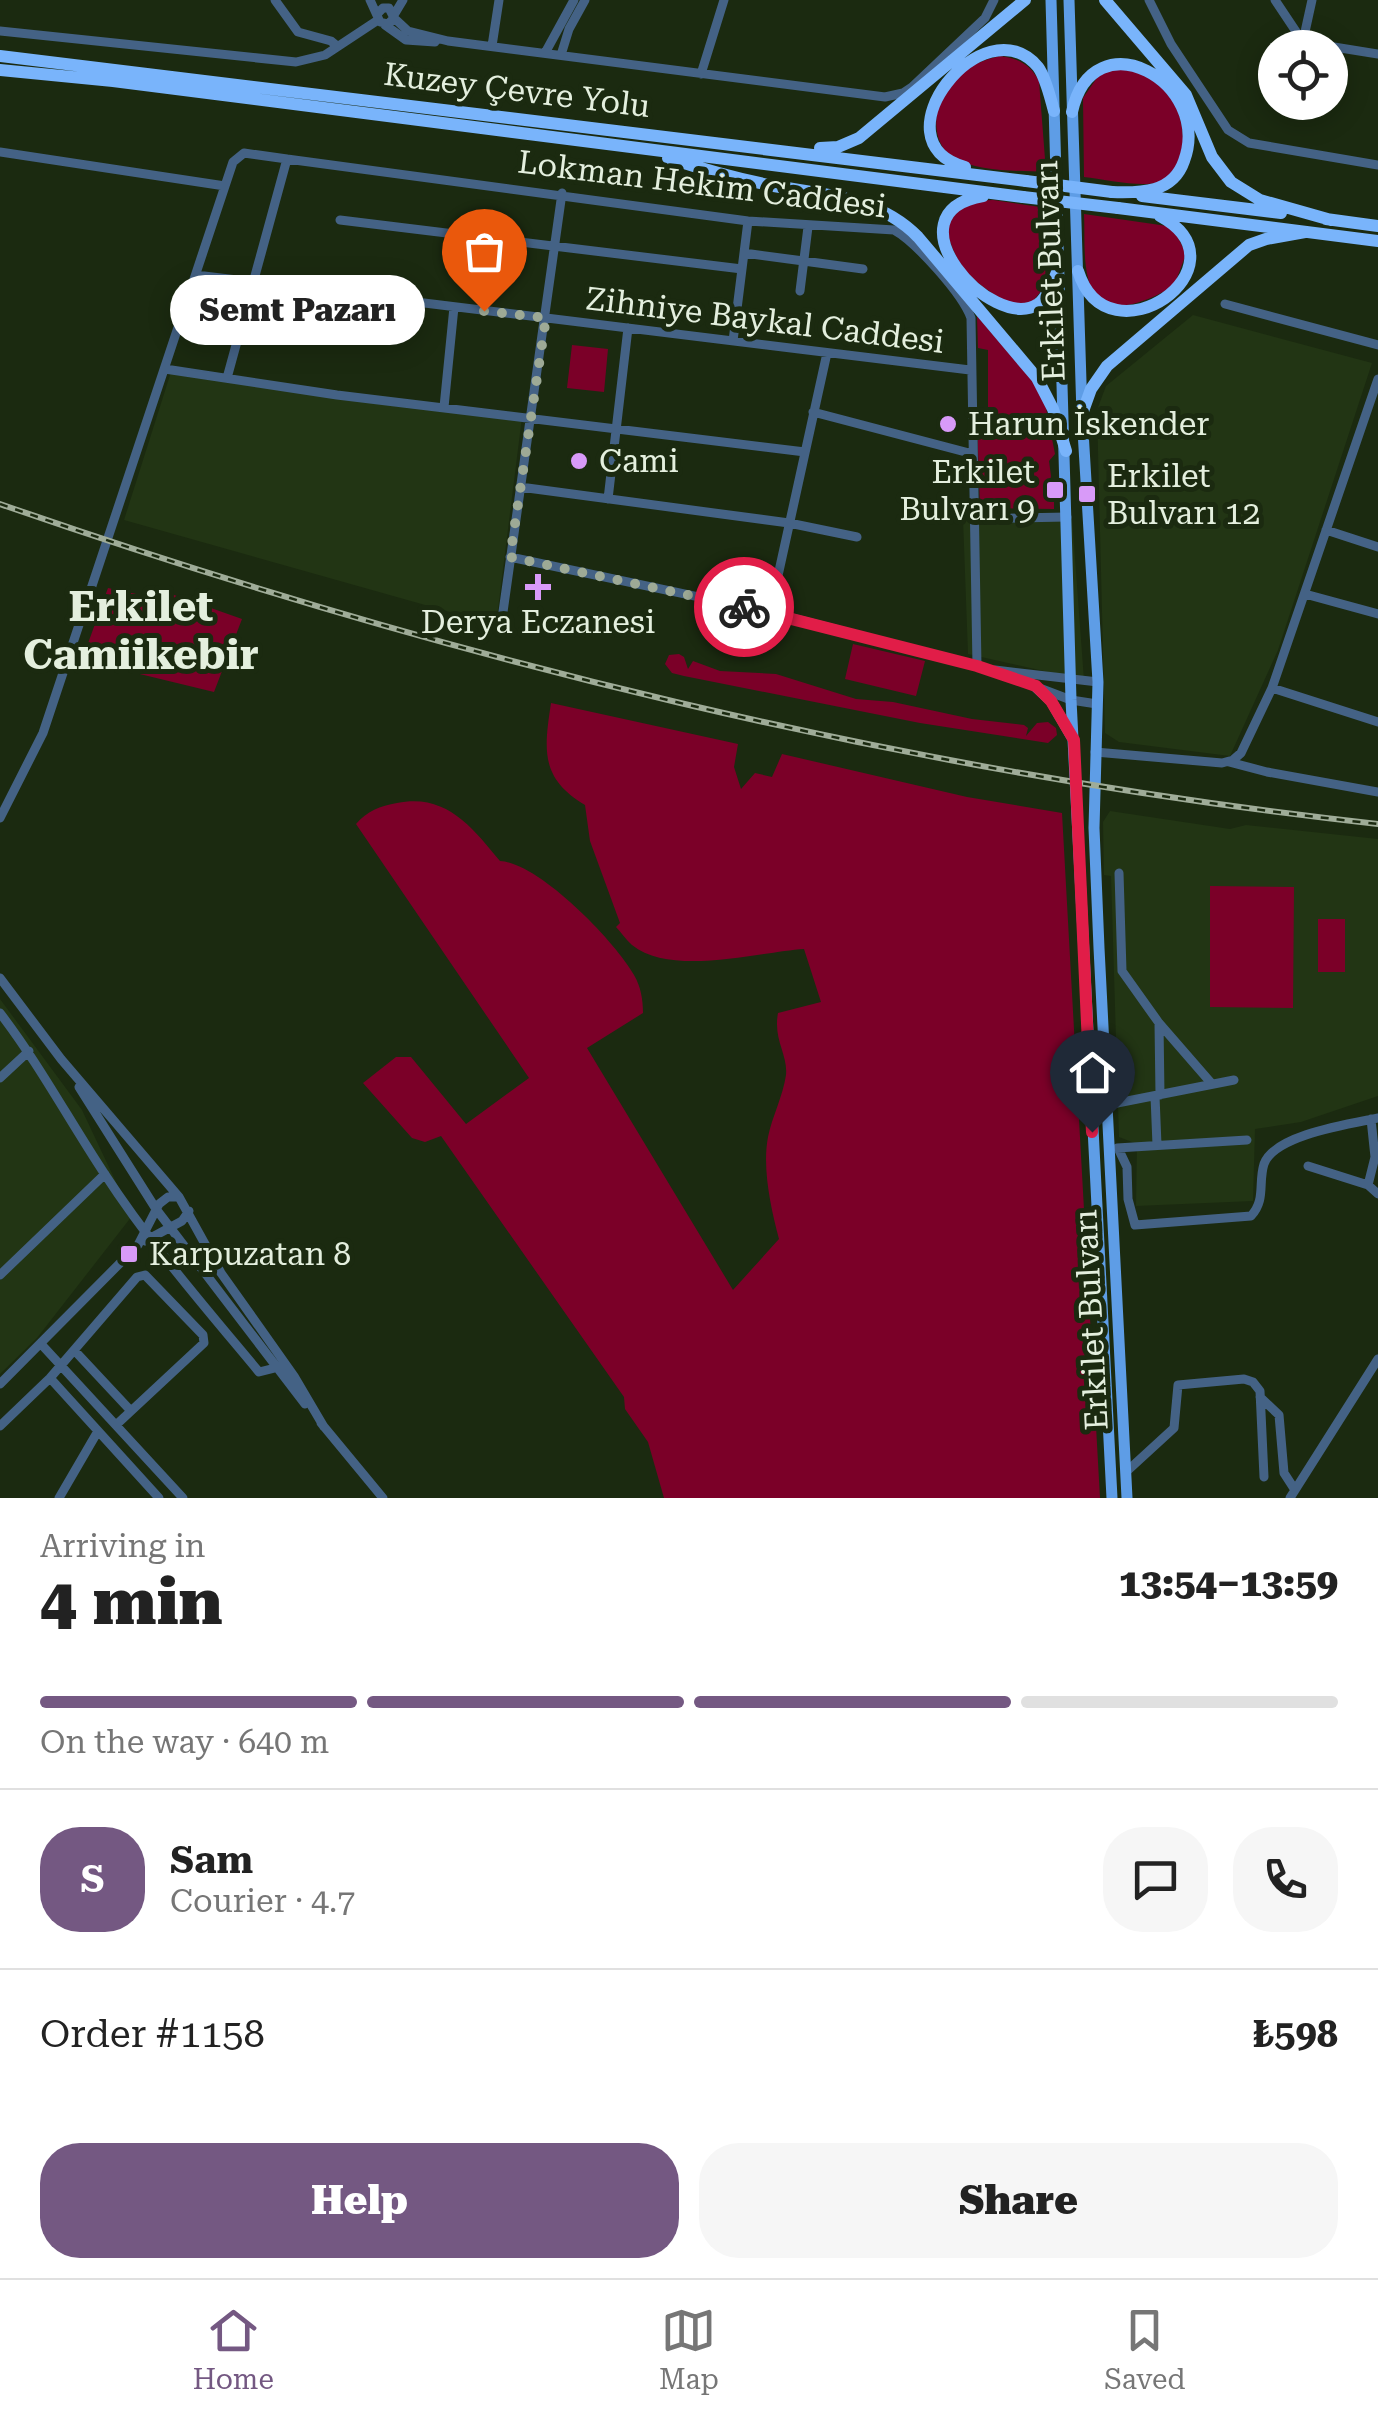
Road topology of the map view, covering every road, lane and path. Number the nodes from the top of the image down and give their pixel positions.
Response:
1 (275, 0) edge
2 (370, 0) edge
3 (499, 0) edge
4 (574, 0) edge
5 (585, 0) edge
6 (724, 0) edge
7 (994, 0) edge
8 (1025, 0) edge
9 (1051, 0) edge
10 (1070, 0) edge
11 (1105, 0) edge
12 (1149, 0) edge
13 (1276, 0) edge
14 (1312, 0) edge
15 (388, 11) edge
16 (1295, 30) edge
17 (1306, 30) edge
18 (0, 31) edge
19 (337, 46) junction
20 (492, 46) junction
21 (1348, 49) edge
22 (544, 53) junction
23 (1378, 54) edge
24 (561, 55) junction
25 (0, 56) edge
26 (0, 70) edge
27 (701, 74) junction
28 (1054, 111) junction
29 (1072, 112) junction
30 (704, 140) junction
31 (642, 148) junction
32 (0, 152) edge
33 (287, 159) junction
34 (1378, 166) edge
35 (1001, 177) junction
36 (225, 186) junction
37 (1112, 192) junction
38 (562, 193) junction
39 (996, 194) junction
40 (1148, 212) junction
41 (340, 220) dead end
42 (748, 220) junction
43 (1332, 220) junction
44 (808, 226) junction
45 (1378, 226) edge
46 (1305, 232) junction
47 (1378, 241) edge
48 (552, 246) junction
49 (744, 253) junction
50 (804, 261) junction
51 (742, 268) junction
52 (862, 268) dead end
53 (1058, 270) junction
54 (1078, 271) junction
55 (196, 276) junction
56 (254, 282) junction
57 (800, 291) dead end
58 (1225, 304) dead end
59 (454, 307) junction
60 (546, 318) junction
61 (628, 328) junction
62 (733, 341) junction
63 (1378, 346) edge
64 (827, 353) junction
65 (165, 369) junction
66 (970, 370) junction
67 (227, 378) junction
68 (1377, 383) edge
69 (444, 407) junction
70 (813, 412) junction
71 (1082, 414) junction
72 (532, 419) junction
73 (616, 428) junction
74 (1066, 451) junction
75 (806, 452) junction
76 (973, 454) junction
77 (520, 487) junction
78 (608, 498) junction
79 (1067, 518) junction
80 (974, 519) junction
81 (789, 523) junction
82 (1326, 530) junction
83 (857, 538) dead end
84 (1378, 547) edge
85 (510, 557) junction
86 (1304, 594) junction
87 (770, 612) junction
88 (1378, 614) edge
89 (502, 620) dead end
90 (977, 666) junction
91 (992, 670) junction
92 (1071, 678) junction
93 (1098, 682) junction
94 (1036, 686) junction
95 (1272, 688) junction
96 (1072, 700) junction
97 (1097, 704) junction
98 (1378, 722) edge
99 (1074, 740) junction
100 (1094, 752) junction
101 (1229, 762) junction
102 (1378, 792) edge
103 (0, 818) edge
104 (1119, 873) dead end
105 (0, 978) edge
106 (0, 1013) edge
107 (1159, 1023) junction
108 (29, 1051) junction
109 (61, 1059) junction
110 (0, 1078) edge
111 (1234, 1080) dead end
112 (1212, 1084) junction
113 (1158, 1096) junction
114 (1107, 1105) junction
115 (1374, 1118) edge
116 (1247, 1140) dead end
117 (1158, 1145) junction
118 (1114, 1148) junction
119 (1308, 1166) dead end
120 (105, 1174) junction
121 (1368, 1185) junction
122 (1378, 1194) edge
123 (179, 1197) junction
124 (156, 1209) junction
125 (188, 1210) junction
126 (171, 1228) junction
127 (148, 1235) junction
128 (2, 1269) edge
129 (41, 1344) junction
130 (74, 1350) junction
131 (1378, 1359) edge
132 (61, 1365) junction
133 (275, 1368) junction
134 (50, 1378) junction
135 (0, 1384) edge
136 (1260, 1397) junction
137 (131, 1411) junction
138 (116, 1424) junction
139 (0, 1426) edge
140 (324, 1426) junction
141 (98, 1431) junction
142 (1126, 1472) junction
143 (1264, 1476) dead end
144 (1293, 1494) edge
145 (60, 1498) edge
146 (159, 1498) edge
147 (183, 1498) edge
148 (384, 1498) edge
149 (1112, 1498) edge
150 (1127, 1498) edge

1 - 19 street
2 - 15 street
3 - 20 street
4 - 22 street
5 - 24 street
6 - 27 street
7 - 27 street
8 - 30 highway
9 - 28 main road, Erkilet Bulvarı
10 - 29 main road, Erkilet Bulvarı
11 - 43 highway
12 - 34 street
13 - 16 street
14 - 17 street
15 - 19 street
15 - 20 street
18 - 19 street
20 - 22 street
21 - 23 street
22 - 24 street
24 - 27 street
25 - 30 highway, Kuzey Çevre Yolu
26 - 31 highway, Kuzey Çevre Yolu
28 - 35 highway
28 - 53 main road, Erkilet Bulvarı
29 - 37 highway
29 - 54 main road, Erkilet Bulvarı
30 - 35 highway, Kuzey Çevre Yolu
31 - 39 highway, Kuzey Çevre Yolu
31 - 74 highway
32 - 36 street
33 - 36 street, Lokman Hekim Caddesi
33 - 38 street, Lokman Hekim Caddesi
33 - 56 street
35 - 37 highway, Kuzey Çevre Yolu, bridge
36 - 55 street
37 - 43 highway
38 - 42 street, Lokman Hekim Caddesi
38 - 48 street
39 - 40 highway, Kuzey Çevre Yolu, bridge
39 - 53 highway
40 - 46 highway
40 - 54 highway
41 - 48 street
42 - 44 street, Lokman Hekim Caddesi
42 - 49 street
43 - 45 highway
44 - 50 street
44 - 66 street, Lokman Hekim Caddesi
46 - 47 highway
46 - 71 highway
48 - 51 street
48 - 60 street
49 - 50 street
49 - 51 street
50 - 52 street
50 - 57 street
51 - 62 street
53 - 74 main road, Erkilet Bulvarı
54 - 71 main road, Erkilet Bulvarı
55 - 56 street, Zihniye Baykal Caddesi
55 - 65 street
56 - 59 street, Zihniye Baykal Caddesi
56 - 67 street
58 - 63 street
59 - 60 street, Zihniye Baykal Caddesi
59 - 69 street
60 - 61 street, Zihniye Baykal Caddesi
60 - 72 street
61 - 62 street, Zihniye Baykal Caddesi
61 - 73 street
62 - 64 street, Zihniye Baykal Caddesi
64 - 66 street, Zihniye Baykal Caddesi
64 - 70 street
65 - 67 street
65 - 103 street
66 - 76 street, Lokman Hekim Caddesi
67 - 69 street
68 - 82 street
69 - 72 street
70 - 75 street
70 - 76 street
71 - 93 main road, Erkilet Bulvarı
72 - 73 street
72 - 77 street
73 - 75 street
73 - 78 street
74 - 79 main road, Erkilet Bulvarı
75 - 81 street
76 - 80 street, Lokman Hekim Caddesi
77 - 78 street
77 - 85 street
78 - 81 street
79 - 80 street
79 - 92 main road, Erkilet Bulvarı
80 - 90 street, Lokman Hekim Caddesi
81 - 83 street
81 - 87 street
82 - 84 street
82 - 86 street
85 - 87 street
85 - 89 street
86 - 88 street
86 - 95 street
87 - 90 street
90 - 91 street
91 - 92 street
91 - 94 street
92 - 93 street
92 - 96 main road, Erkilet Bulvarı
93 - 97 main road, Erkilet Bulvarı
94 - 96 street
94 - 99 main road
95 - 98 street
95 - 101 street
96 - 97 street
96 - 99 main road, Erkilet Bulvarı
97 - 100 main road, Erkilet Bulvarı
99 - 149 main road, Erkilet Bulvarı
100 - 101 street
100 - 114 main road, Erkilet Bulvarı
101 - 102 street
104 - 107 street
105 - 109 street
106 - 108 street
107 - 112 street
107 - 113 street
108 - 110 street
108 - 120 street
109 - 123 street
109 - 124 street
111 - 112 street
112 - 113 street
113 - 114 street
113 - 117 street
114 - 118 main road, Erkilet Bulvarı
115 - 118 street
115 - 121 street
116 - 117 street
117 - 118 street
118 - 142 main road, Erkilet Bulvarı
119 - 121 street
120 - 127 street
120 - 128 street
121 - 122 street
123 - 124 street
123 - 125 street
124 - 126 street
124 - 127 street
125 - 126 street
125 - 140 street
126 - 127 street
126 - 133 street
127 - 129 street
127 - 133 street
129 - 132 street
129 - 135 street
130 - 132 street
130 - 137 street
130 - 137 street
131 - 144 street
132 - 134 street
132 - 138 street
133 - 140 street
134 - 139 street
134 - 141 street
136 - 142 street
136 - 143 street
136 - 144 street
137 - 138 street
138 - 147 street
140 - 148 street
141 - 145 street
141 - 146 street
142 - 150 main road, Erkilet Bulvarı

